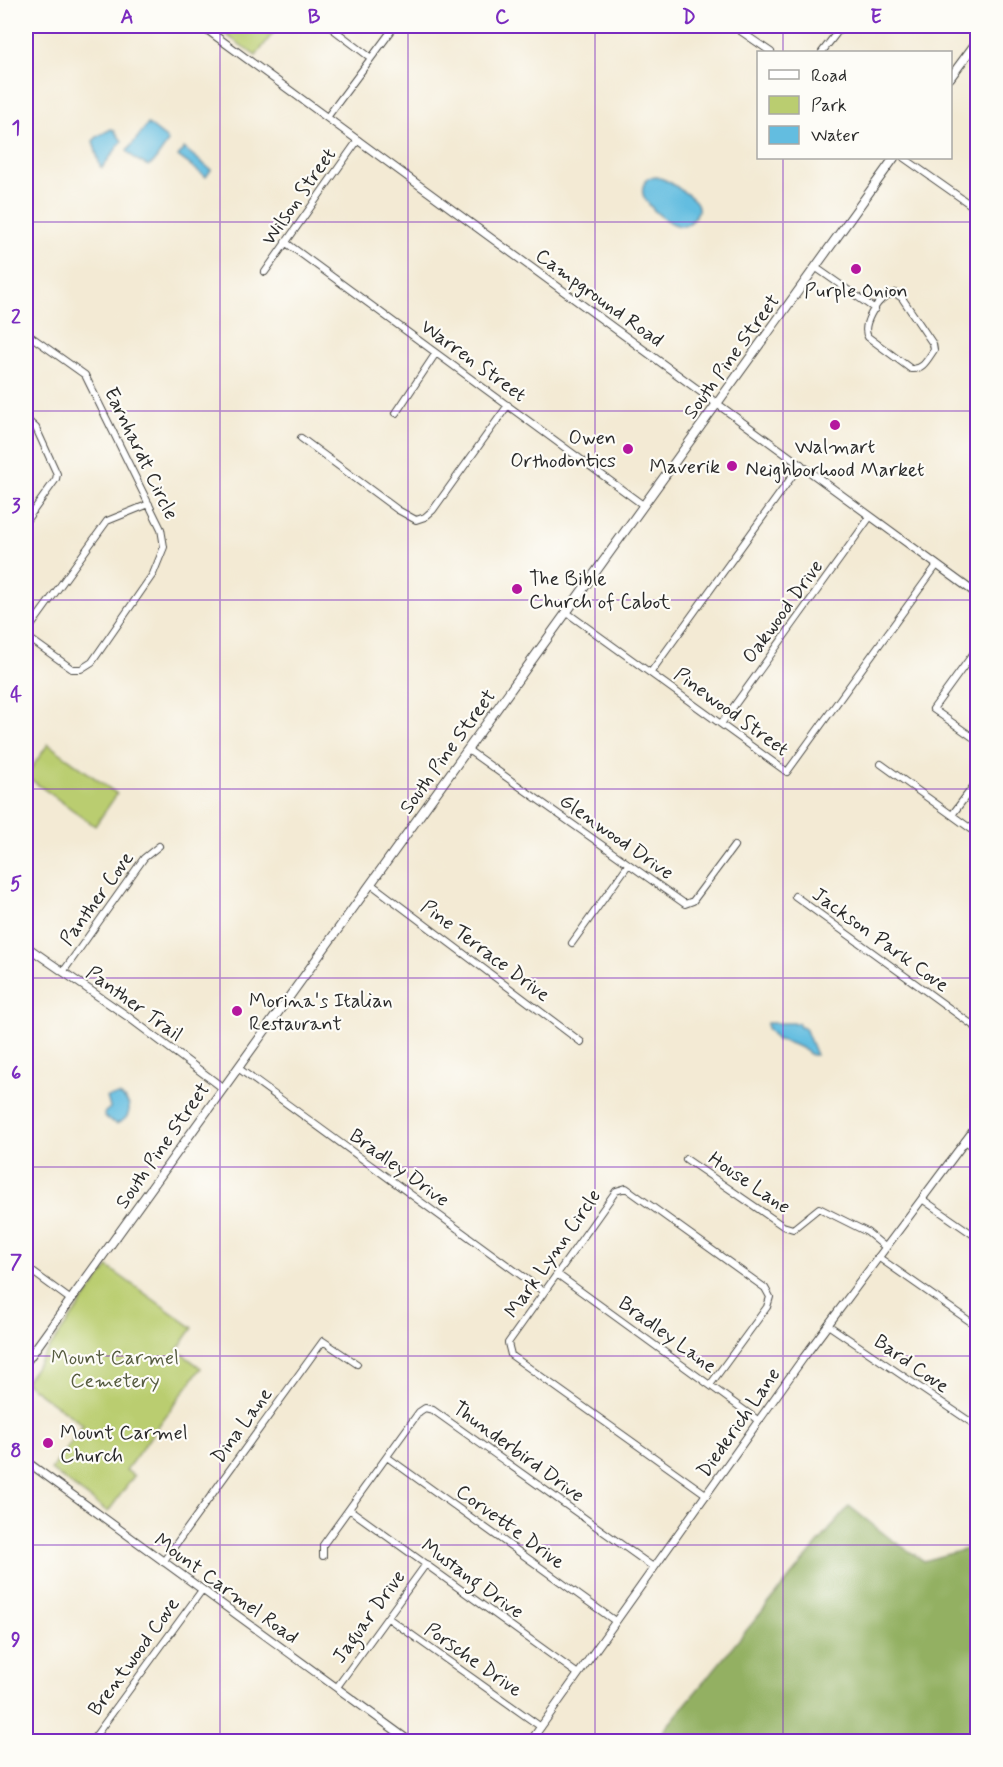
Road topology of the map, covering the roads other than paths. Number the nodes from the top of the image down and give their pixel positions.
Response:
1 (202, 26) edge
2 (329, 26) edge
3 (395, 26) edge
4 (733, 26) edge
5 (842, 26) edge
6 (978, 40) edge
7 (770, 51) edge
8 (823, 51) edge
9 (371, 58) junction
10 (952, 77) edge
11 (327, 116) junction
12 (358, 140) junction
13 (893, 159) edge
14 (905, 159) edge
15 (978, 210) edge
16 (285, 242) junction
17 (815, 267) junction
18 (265, 272) dead end
19 (875, 309) junction
20 (26, 333) edge
21 (436, 353) junction
22 (718, 403) junction
23 (508, 405) junction
24 (396, 413) dead end
25 (26, 419) edge
26 (301, 438) dead end
27 (801, 464) junction
28 (149, 504) junction
29 (643, 505) junction
30 (870, 517) junction
31 (26, 521) edge
32 (937, 565) junction
33 (978, 595) edge
34 (567, 612) junction
35 (26, 634) edge
36 (978, 647) edge
37 (651, 672) junction
38 (721, 724) junction
39 (978, 741) edge
40 (468, 750) junction
41 (881, 764) dead end
42 (978, 780) edge
43 (952, 816) junction
44 (978, 834) edge
45 (159, 846) dead end
46 (734, 846) dead end
47 (628, 865) junction
48 (371, 884) junction
49 (795, 896) dead end
50 (572, 944) dead end
51 (26, 946) edge
52 (63, 972) junction
53 (978, 1029) edge
54 (580, 1042) dead end
55 (237, 1068) junction
56 (223, 1088) junction
57 (978, 1124) edge
58 (965, 1141) junction
59 (978, 1150) edge
60 (686, 1159) dead end
61 (922, 1199) junction
62 (978, 1238) edge
63 (885, 1247) junction
64 (878, 1257) junction
65 (26, 1267) edge
66 (557, 1274) junction
67 (544, 1292) junction
68 (71, 1300) junction
69 (828, 1325) junction
70 (978, 1327) edge
71 (26, 1362) edge
72 (357, 1364) dead end
73 (710, 1385) junction
74 (759, 1420) junction
75 (978, 1427) edge
76 (387, 1457) junction
77 (26, 1461) edge
78 (707, 1495) junction
79 (349, 1509) junction
80 (323, 1556) dead end
81 (162, 1562) junction
82 (426, 1564) junction
83 (653, 1567) junction
84 (201, 1590) junction
85 (388, 1618) junction
86 (615, 1621) junction
87 (578, 1674) junction
88 (337, 1687) junction
89 (541, 1727) junction
90 (91, 1742) edge
91 (411, 1742) edge
92 (530, 1742) edge

1 - 11 street, Campground Road
2 - 9 street
3 - 9 street
4 - 7 street
5 - 8 street
6 - 10 main road
9 - 11 street
11 - 12 street, Campground Road
12 - 16 street, Wilson Street
12 - 22 street, Campground Road
13 - 17 main road, South Pine Street
14 - 15 street
16 - 18 street, Wilson Street
16 - 21 street, Warren Street
17 - 19 street
17 - 22 main road, South Pine Street
19 - 19 street
20 - 28 street, Earnhardt Circle
21 - 23 street, Warren Street
21 - 24 street
22 - 27 street, Campground Road
22 - 29 main road, South Pine Street
23 - 26 street
23 - 29 street, Warren Street
25 - 31 street
27 - 30 street, Campground Road
27 - 37 street
28 - 35 street
28 - 35 street, Earnhardt Circle
29 - 34 main road, South Pine Street
30 - 32 street, Campground Road
30 - 38 street, Oakwood Drive
32 - 33 street, Campground Road
32 - 38 street, Pinewood Street
34 - 37 street, Pinewood Street
34 - 40 main road, South Pine Street
36 - 39 street
37 - 38 street, Pinewood Street
40 - 47 street, Glenwood Drive
40 - 48 main road, South Pine Street
41 - 43 street
42 - 43 street
43 - 44 street
45 - 52 street, Panther Cove
46 - 47 street, Glenwood Drive
47 - 50 street
48 - 54 street, Pine Terrace Drive
48 - 55 main road, South Pine Street
49 - 53 street, Jackson Park Cove
51 - 52 street, Panther Trail
52 - 56 street, Panther Trail
55 - 56 main road, South Pine Street
55 - 67 street, Bradley Drive
56 - 68 main road, South Pine Street
57 - 58 street, Diederich Lane
58 - 59 street
58 - 61 street, Diederich Lane
60 - 63 street, House Lane
61 - 62 street
61 - 63 street, Diederich Lane
63 - 64 street, Diederich Lane
64 - 69 street, Diederich Lane
64 - 70 street
65 - 68 street
66 - 67 street, Mark Lynn Circle
66 - 73 street, Bradley Lane
66 - 73 street, Mark Lynn Circle
67 - 78 street, Mark Lynn Circle
68 - 71 main road, South Pine Street
69 - 74 street, Diederich Lane
69 - 75 street, Bard Cove
72 - 81 street, Dina Lane
73 - 74 street, Bradley Lane
74 - 78 street, Diederich Lane
76 - 79 street, Thunderbird Drive
76 - 83 street, Thunderbird Drive
76 - 86 street, Corvette Drive
77 - 81 street, Mount Carmel Road
78 - 83 street, Diederich Lane
79 - 80 street, Thunderbird Drive
79 - 82 street, Mustang Drive
81 - 84 street, Mount Carmel Road
82 - 85 street, Jaguar Drive
82 - 87 street, Mustang Drive
83 - 86 street, Diederich Lane
84 - 88 street, Mount Carmel Road
84 - 90 street, Brentwood Cove
85 - 88 street, Jaguar Drive
85 - 89 street, Porsche Drive
86 - 87 street, Diederich Lane
87 - 89 street, Diederich Lane
88 - 91 street, Mount Carmel Road
89 - 92 street, Diederich Lane

